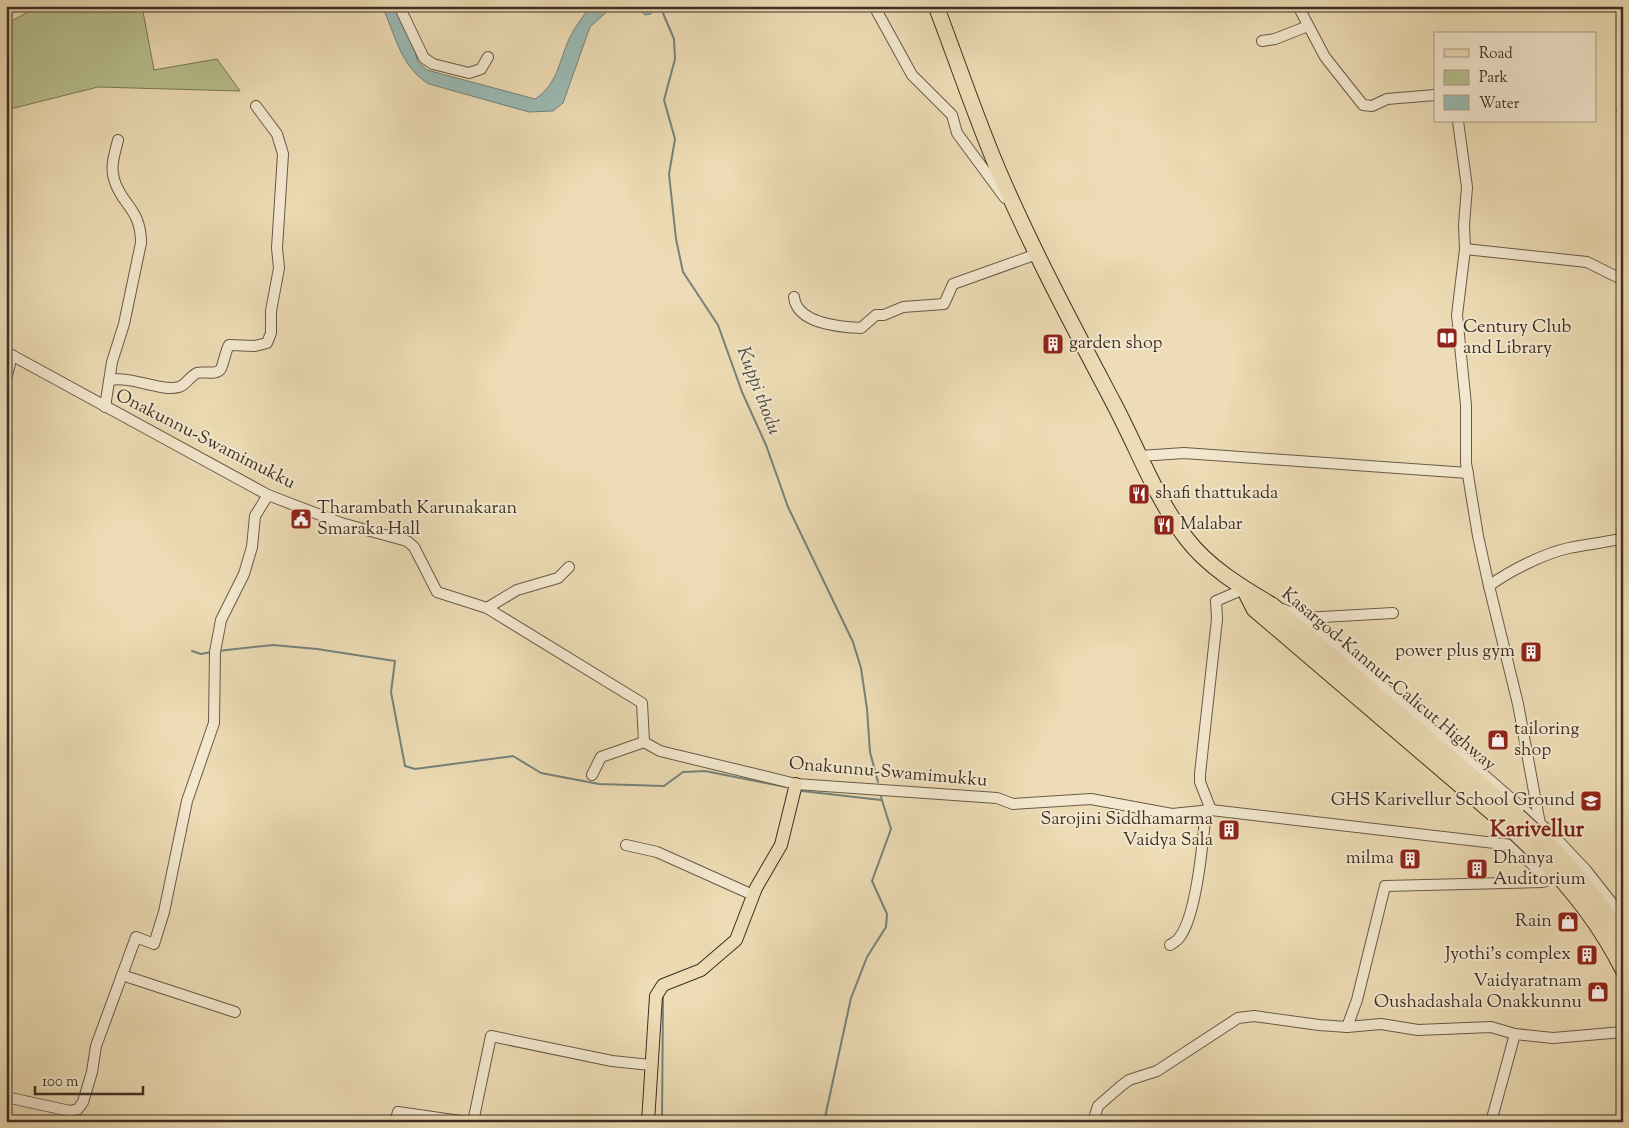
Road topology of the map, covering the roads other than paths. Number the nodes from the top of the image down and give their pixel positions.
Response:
1 (399, 6) edge
2 (874, 6) edge
3 (936, 6) edge
4 (1298, 6) edge
5 (1308, 26) junction
6 (1262, 41) dead end
7 (488, 57) dead end
8 (1434, 95) edge
9 (256, 106) dead end
10 (1458, 122) edge
11 (118, 140) dead end
12 (1019, 217) junction
13 (1465, 249) junction
14 (1037, 254) junction
15 (1623, 280) edge
16 (794, 297) dead end
17 (9, 354) edge
18 (6, 380) edge
19 (110, 380) junction
20 (105, 407) junction
21 (1140, 456) junction
22 (1468, 473) junction
23 (268, 494) junction
24 (1623, 538) edge
25 (569, 567) dead end
26 (1490, 586) junction
27 (1244, 589) junction
28 (1272, 605) junction
29 (488, 608) junction
30 (1392, 613) dead end
31 (1304, 618) junction
32 (644, 742) junction
33 (592, 774) dead end
34 (796, 784) junction
35 (1208, 810) junction
36 (1513, 821) junction
37 (1540, 824) junction
38 (1512, 845) junction
39 (626, 846) dead end
40 (1540, 846) junction
41 (753, 895) junction
42 (1620, 907) edge
43 (1623, 917) edge
44 (1623, 939) edge
45 (1170, 945) dead end
46 (1623, 970) edge
47 (122, 975) junction
48 (235, 1012) dead end
49 (1347, 1027) junction
50 (1623, 1032) edge
51 (1515, 1034) junction
52 (650, 1065) junction
53 (6, 1097) edge
54 (395, 1122) edge
55 (467, 1122) edge
56 (473, 1122) edge
57 (648, 1122) edge
58 (1093, 1122) edge
59 (1491, 1122) edge

1 - 7 street
2 - 12 street
3 - 12 highway, Kasargod-Kannur-Calicut Highway
4 - 5 street
5 - 6 street
5 - 8 street
9 - 19 street
10 - 13 street
11 - 19 street
12 - 14 highway, Kasargod-Kannur-Calicut Highway
13 - 15 street
13 - 22 street
14 - 16 street
14 - 21 highway, Kasargod-Kannur-Calicut Highway
17 - 18 street
17 - 20 street, Onakunnu-Swamimukku
19 - 20 street
20 - 23 street, Onakunnu-Swamimukku
21 - 22 street
21 - 27 highway, Kasargod-Kannur-Calicut Highway
22 - 26 street
23 - 29 street, Onakunnu-Swamimukku
23 - 47 street
24 - 26 street
25 - 29 street
26 - 37 street
27 - 28 highway, Kasargod-Kannur-Calicut Highway
27 - 35 street
27 - 36 highway, Kasargod-Kannur-Calicut Highway
28 - 31 street
28 - 36 highway, Kasargod-Kannur-Calicut Highway
29 - 32 street, Onakunnu-Swamimukku
30 - 31 street
31 - 37 street
32 - 33 street
32 - 34 street, Onakunnu-Swamimukku
34 - 35 street, Onakunnu-Swamimukku
34 - 41 main road
35 - 38 street, Onakunnu-Swamimukku
35 - 45 street
36 - 40 highway, Kasargod-Kannur-Calicut Highway, bridge
37 - 38 street
37 - 42 street
38 - 49 street
39 - 41 street
40 - 44 highway, Kasargod-Kannur-Calicut Highway
40 - 46 highway, Kasargod-Kannur-Calicut Highway
41 - 52 main road
42 - 43 street
47 - 48 street
47 - 53 street
49 - 51 street
49 - 58 street
50 - 51 street
51 - 59 street
52 - 56 street
52 - 57 main road
54 - 55 street

